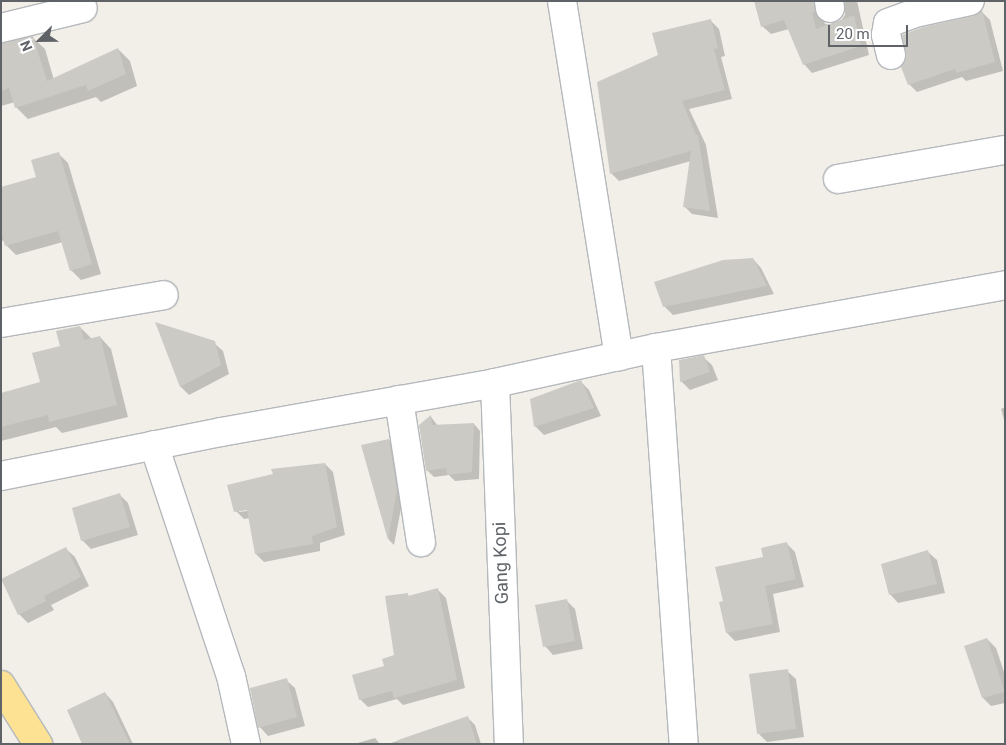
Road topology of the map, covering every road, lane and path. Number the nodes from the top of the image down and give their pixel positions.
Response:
1 (562, 1) edge
2 (970, 1) edge
3 (83, 8) dead end
4 (19, 17) edge
5 (891, 55) dead end
6 (1005, 150) edge
7 (838, 179) dead end
8 (1005, 285) edge
9 (164, 295) dead end
10 (1, 322) edge
11 (656, 348) junction
12 (619, 356) junction
13 (495, 383) junction
14 (399, 400) junction
15 (154, 445) junction
16 (1, 476) edge
17 (421, 542) dead end
18 (1, 686) edge
19 (38, 744) edge
20 (246, 744) edge
21 (509, 744) edge
22 (684, 744) edge

1 - 12 street
2 - 5 street
3 - 4 street
6 - 7 street
8 - 11 street
9 - 10 street
11 - 12 street
11 - 22 street
12 - 13 street
13 - 14 street
13 - 21 street, Gang Kopi
14 - 15 street
14 - 17 street
15 - 16 street
15 - 20 street
18 - 19 highway

